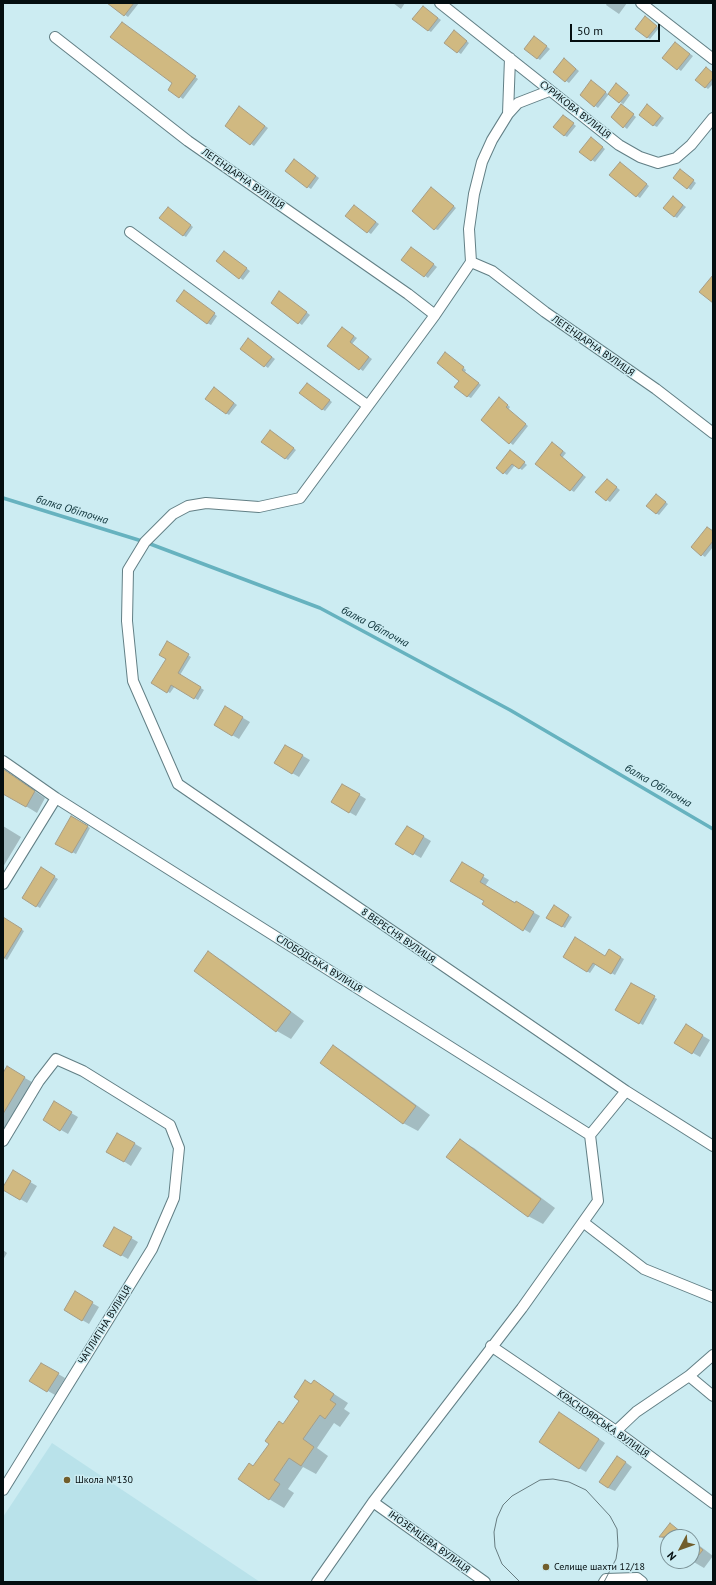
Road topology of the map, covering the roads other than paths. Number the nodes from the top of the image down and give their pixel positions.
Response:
1 (440, 3) edge
2 (641, 3) edge
3 (55, 37) dead end
4 (510, 58) junction
5 (713, 59) edge
6 (549, 90) junction
7 (508, 114) junction
8 (713, 118) edge
9 (130, 232) dead end
10 (471, 262) junction
11 (435, 315) junction
12 (368, 405) junction
13 (713, 433) edge
14 (3, 761) edge
15 (56, 798) junction
16 (3, 884) edge
17 (626, 1091) junction
18 (590, 1135) junction
19 (3, 1141) edge
20 (713, 1146) edge
21 (583, 1222) junction
22 (713, 1297) edge
23 (491, 1346) junction
24 (713, 1355) edge
25 (689, 1376) junction
26 (713, 1396) edge
27 (616, 1432) junction
28 (3, 1490) edge
29 (373, 1502) junction
30 (713, 1503) edge
31 (605, 1580) edge
32 (317, 1582) edge
33 (484, 1582) edge
34 (642, 1582) edge

1 - 4 street, СУРИКОВА ВУЛИЦЯ
2 - 5 street
3 - 11 street, ЛЕГЕНДАРНА ВУЛИЦЯ
4 - 6 street, СУРИКОВА ВУЛИЦЯ
4 - 7 street
6 - 7 street
6 - 8 street, СУРИКОВА ВУЛИЦЯ
7 - 10 street
9 - 12 street
10 - 11 street
10 - 13 street, ЛЕГЕНДАРНА ВУЛИЦЯ
11 - 12 street
12 - 17 street, 8 ВЕРЕСНЯ ВУЛИЦЯ
14 - 15 street, СЛОБОДСЬКА ВУЛИЦЯ
15 - 16 street
15 - 18 street, СЛОБОДСЬКА ВУЛИЦЯ
17 - 18 street
17 - 20 street, 8 ВЕРЕСНЯ ВУЛИЦЯ
18 - 21 street
19 - 28 street, ЧАПЛИГІНА ВУЛИЦЯ
21 - 22 street
21 - 23 street
23 - 27 street, КРАСНОЯРСЬКА ВУЛИЦЯ
23 - 29 street
24 - 25 street
25 - 26 street
25 - 27 street
27 - 30 street, КРАСНОЯРСЬКА ВУЛИЦЯ
29 - 32 street
29 - 33 street, ІНОЗЕМЦЕВА ВУЛИЦЯ
31 - 34 street

